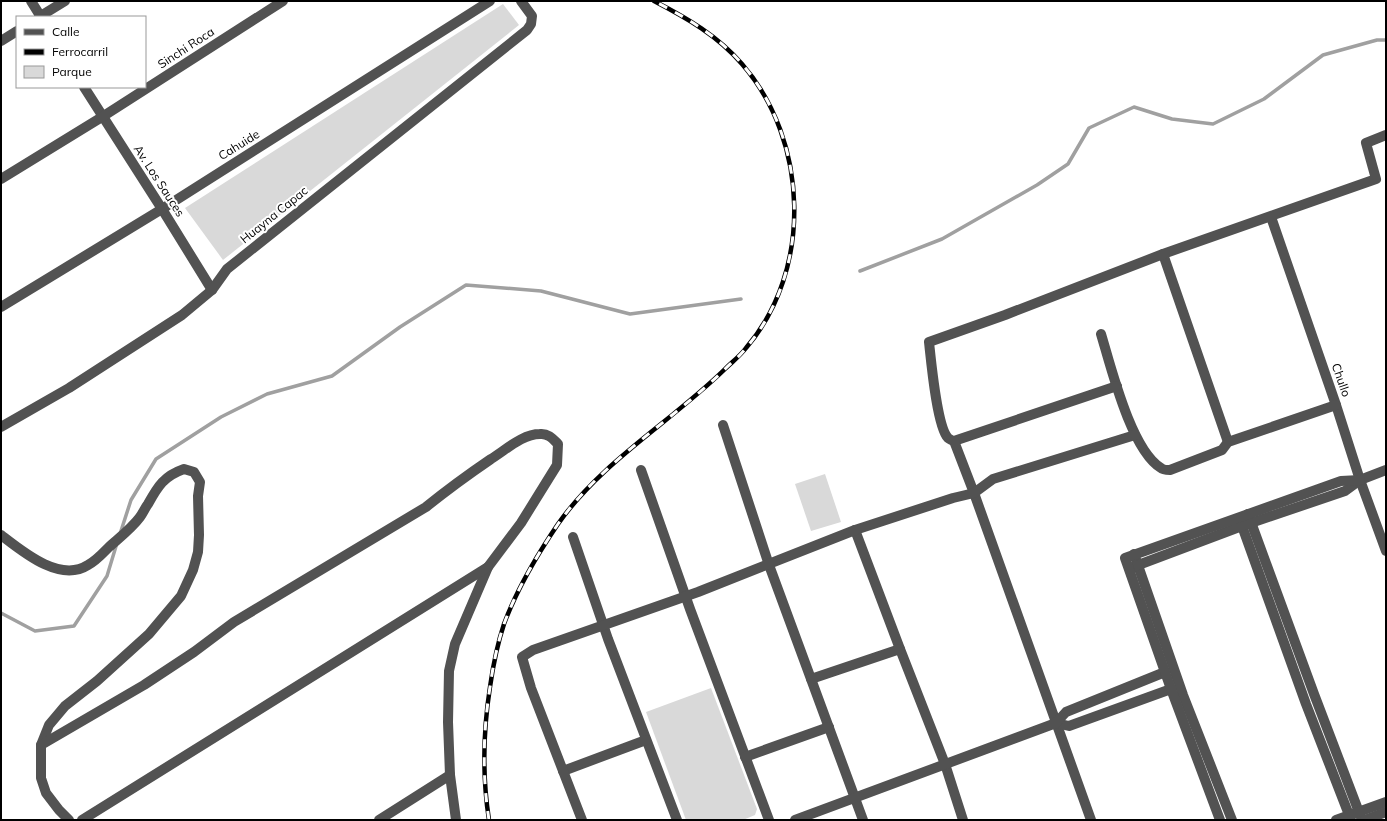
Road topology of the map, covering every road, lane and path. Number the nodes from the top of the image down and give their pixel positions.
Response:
1 (31, 1) edge
2 (65, 1) edge
3 (283, 1) edge
4 (490, 1) edge
5 (521, 1) edge
6 (39, 16) edge
7 (42, 16) edge
8 (16, 32) edge
9 (1, 41) edge
10 (85, 88) edge
11 (102, 117) junction
12 (1386, 135) edge
13 (1, 179) edge
14 (162, 209) junction
15 (1271, 217) junction
16 (1163, 254) junction
17 (212, 290) junction
18 (1, 307) edge
19 (1101, 334) dead end
20 (1116, 386) junction
21 (1336, 405) junction
22 (723, 425) dead end
23 (1, 427) edge
24 (1136, 435) junction
25 (954, 441) junction
26 (1228, 442) junction
27 (641, 470) dead end
28 (1386, 470) edge
29 (1360, 480) junction
30 (974, 493) junction
31 (1247, 521) junction
32 (855, 530) junction
33 (1, 535) edge
34 (573, 537) dead end
35 (1386, 551) edge
36 (768, 565) junction
37 (488, 567) junction
38 (1133, 567) junction
39 (685, 596) junction
40 (603, 625) junction
41 (900, 649) junction
42 (1166, 672) junction
43 (811, 679) junction
44 (1171, 689) junction
45 (1056, 723) junction
46 (829, 727) junction
47 (646, 740) junction
48 (41, 745) junction
49 (745, 757) junction
50 (945, 764) junction
51 (563, 771) junction
52 (450, 775) junction
53 (854, 798) junction
54 (1386, 802) edge
55 (1386, 812) edge
56 (1357, 817) edge
57 (69, 820) edge
58 (82, 820) edge
59 (379, 820) edge
60 (456, 820) edge
61 (582, 820) edge
62 (677, 820) edge
63 (769, 820) edge
64 (795, 820) edge
65 (863, 820) edge
66 (963, 820) edge
67 (1091, 820) edge
68 (1220, 820) edge
69 (1232, 820) edge
70 (1336, 820) edge

1 - 6 street
2 - 7 street
3 - 11 street, Sinchi Roca
4 - 14 street, Cahuide
5 - 17 street, Huayna Capac
8 - 9 street
10 - 11 street, Av. Los Sauces
11 - 13 street, Sinchi Roca
11 - 14 street, Av. Los Sauces
12 - 15 street
14 - 17 street, Av. Los Sauces
14 - 18 street, Cahuide
15 - 16 street
15 - 21 street, Chullo
16 - 25 street
16 - 26 street
17 - 23 street, Huayna Capac
19 - 20 street
20 - 24 street
20 - 25 street
21 - 26 street
21 - 29 street, Chullo
22 - 36 street
24 - 26 street
24 - 30 street
25 - 30 street
27 - 39 street
28 - 29 street
29 - 31 street
29 - 35 street, Chullo
30 - 32 street
30 - 45 street
31 - 38 street
31 - 38 street
31 - 56 street
32 - 36 street
32 - 41 street
33 - 48 street
34 - 40 street
36 - 39 street
36 - 43 street
37 - 48 street
37 - 52 street
37 - 58 street
38 - 42 street
38 - 69 street
39 - 40 street
39 - 49 street
40 - 47 street
40 - 51 street
41 - 43 street
41 - 50 street
42 - 44 street
42 - 45 street
43 - 46 street
44 - 45 street
44 - 68 street
45 - 50 street
45 - 67 street
46 - 49 street
46 - 53 street
47 - 51 street
47 - 62 street
48 - 57 street
49 - 63 street
50 - 53 street
50 - 66 street
51 - 61 street
52 - 59 street
52 - 60 street
53 - 64 street
53 - 65 street
54 - 56 street
55 - 56 street
56 - 70 street

